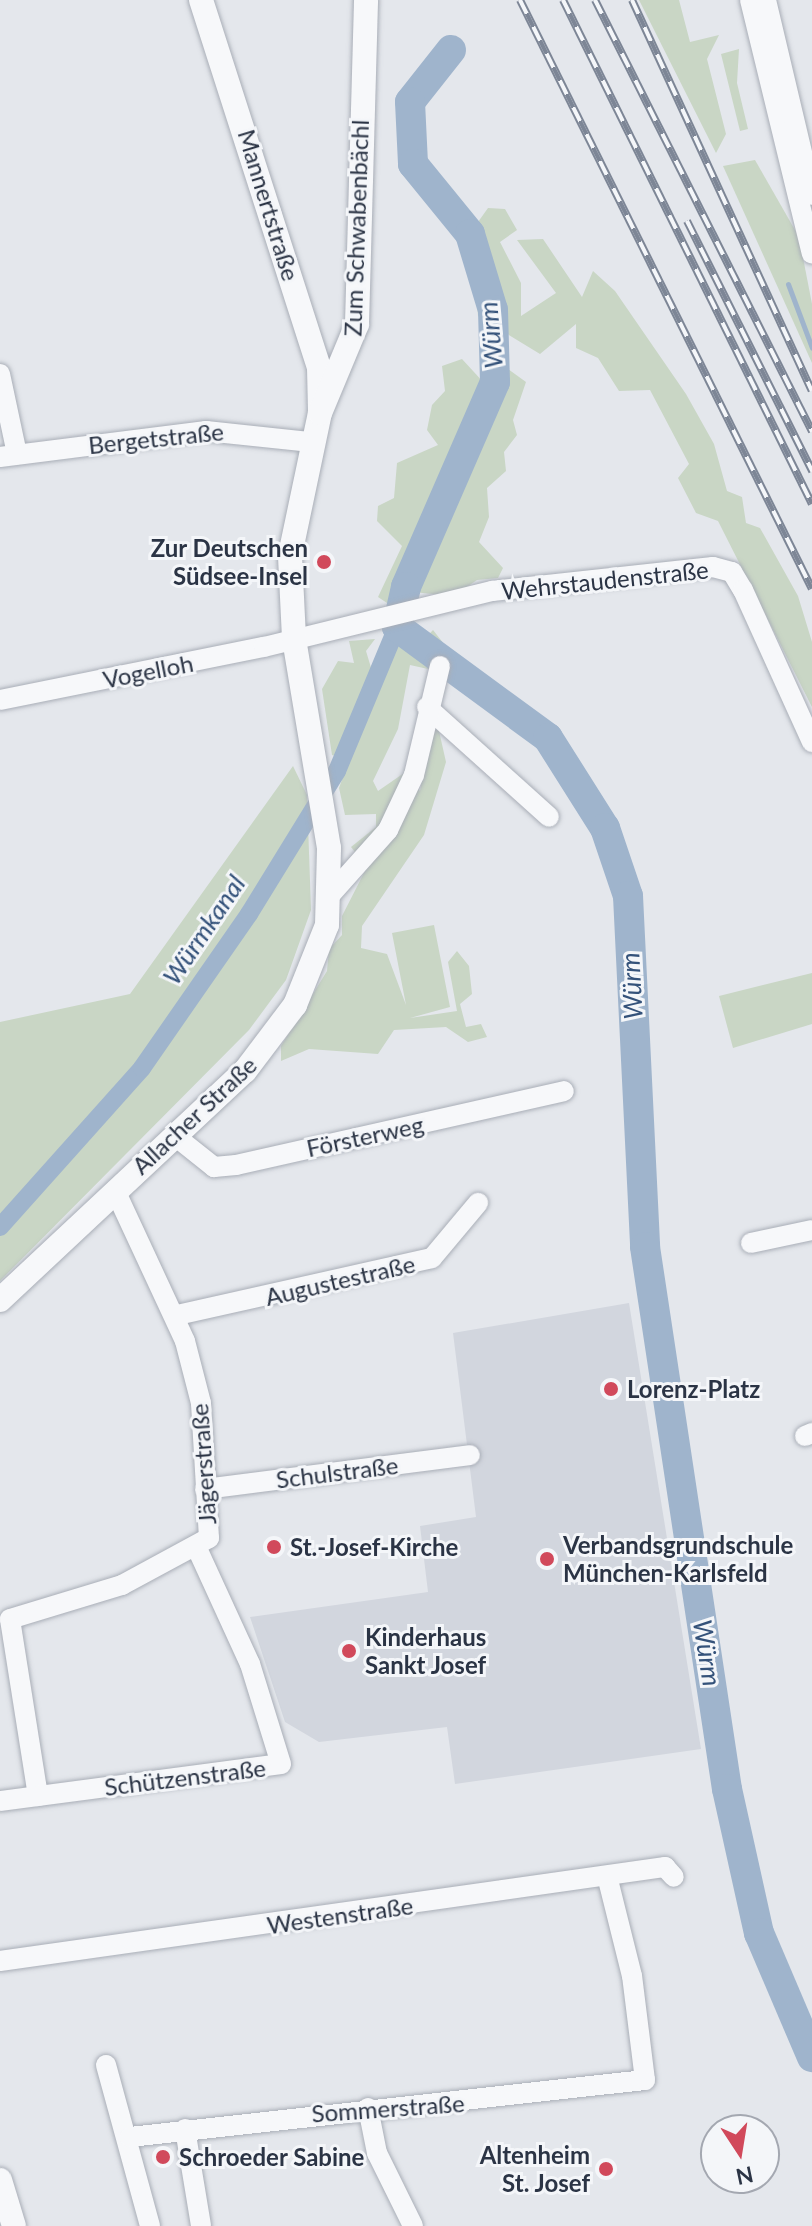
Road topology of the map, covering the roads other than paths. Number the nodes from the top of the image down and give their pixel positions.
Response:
1 (201, 0) edge
2 (366, 0) edge
3 (750, 0) edge
4 (766, 0) edge
5 (812, 195) edge
6 (812, 254) edge
7 (0, 374) edge
8 (320, 413) junction
9 (311, 442) junction
10 (8, 456) edge
11 (294, 638) junction
12 (440, 666) dead end
13 (0, 700) edge
14 (427, 707) junction
15 (812, 742) edge
16 (549, 817) dead end
17 (331, 894) junction
18 (564, 1091) dead end
19 (175, 1136) junction
20 (115, 1190) junction
21 (478, 1203) dead end
22 (812, 1230) edge
23 (751, 1243) dead end
24 (0, 1300) edge
25 (177, 1315) junction
26 (470, 1455) dead end
27 (205, 1489) junction
28 (196, 1546) junction
29 (5, 1620) edge
30 (38, 1796) junction
31 (0, 1801) edge
32 (607, 1876) junction
33 (674, 1877) dead end
34 (0, 1961) edge
35 (106, 2065) dead end
36 (368, 2108) junction
37 (185, 2129) junction
38 (130, 2137) junction
39 (0, 2180) edge
40 (12, 2225) edge
41 (150, 2226) edge
42 (201, 2226) edge
43 (413, 2226) edge

1 - 8 street, Mannertstraße
2 - 8 street, Zum Schwabenbächl
3 - 6 street
4 - 5 street
7 - 10 street
8 - 9 street, Zum Schwabenbächl
9 - 10 street, Bergetstraße
9 - 11 street, Zum Schwabenbächl
11 - 13 street, Vogelloh
11 - 15 street, Wehrstaudenstraße
11 - 17 street, Allacher Straße
12 - 14 street, Allacher Straße
14 - 16 street
14 - 17 street, Allacher Straße
17 - 19 street, Allacher Straße
18 - 19 street, Försterweg
19 - 20 street, Allacher Straße
20 - 24 street, Allacher Straße
20 - 25 street, Jägerstraße
21 - 25 street, Augustestraße
22 - 23 street
25 - 27 street, Jägerstraße
26 - 27 street, Schulstraße
27 - 28 street, Jägerstraße
28 - 29 street, Jägerstraße
28 - 30 street, Schützenstraße
29 - 30 street, Jägerstraße
30 - 31 street, Schützenstraße
32 - 33 street, Westenstraße
32 - 34 street, Westenstraße
32 - 36 street, Sommerstraße
35 - 38 street
36 - 37 street, Sommerstraße
36 - 43 street
37 - 38 street, Sommerstraße
37 - 42 street
38 - 41 street
39 - 40 street

